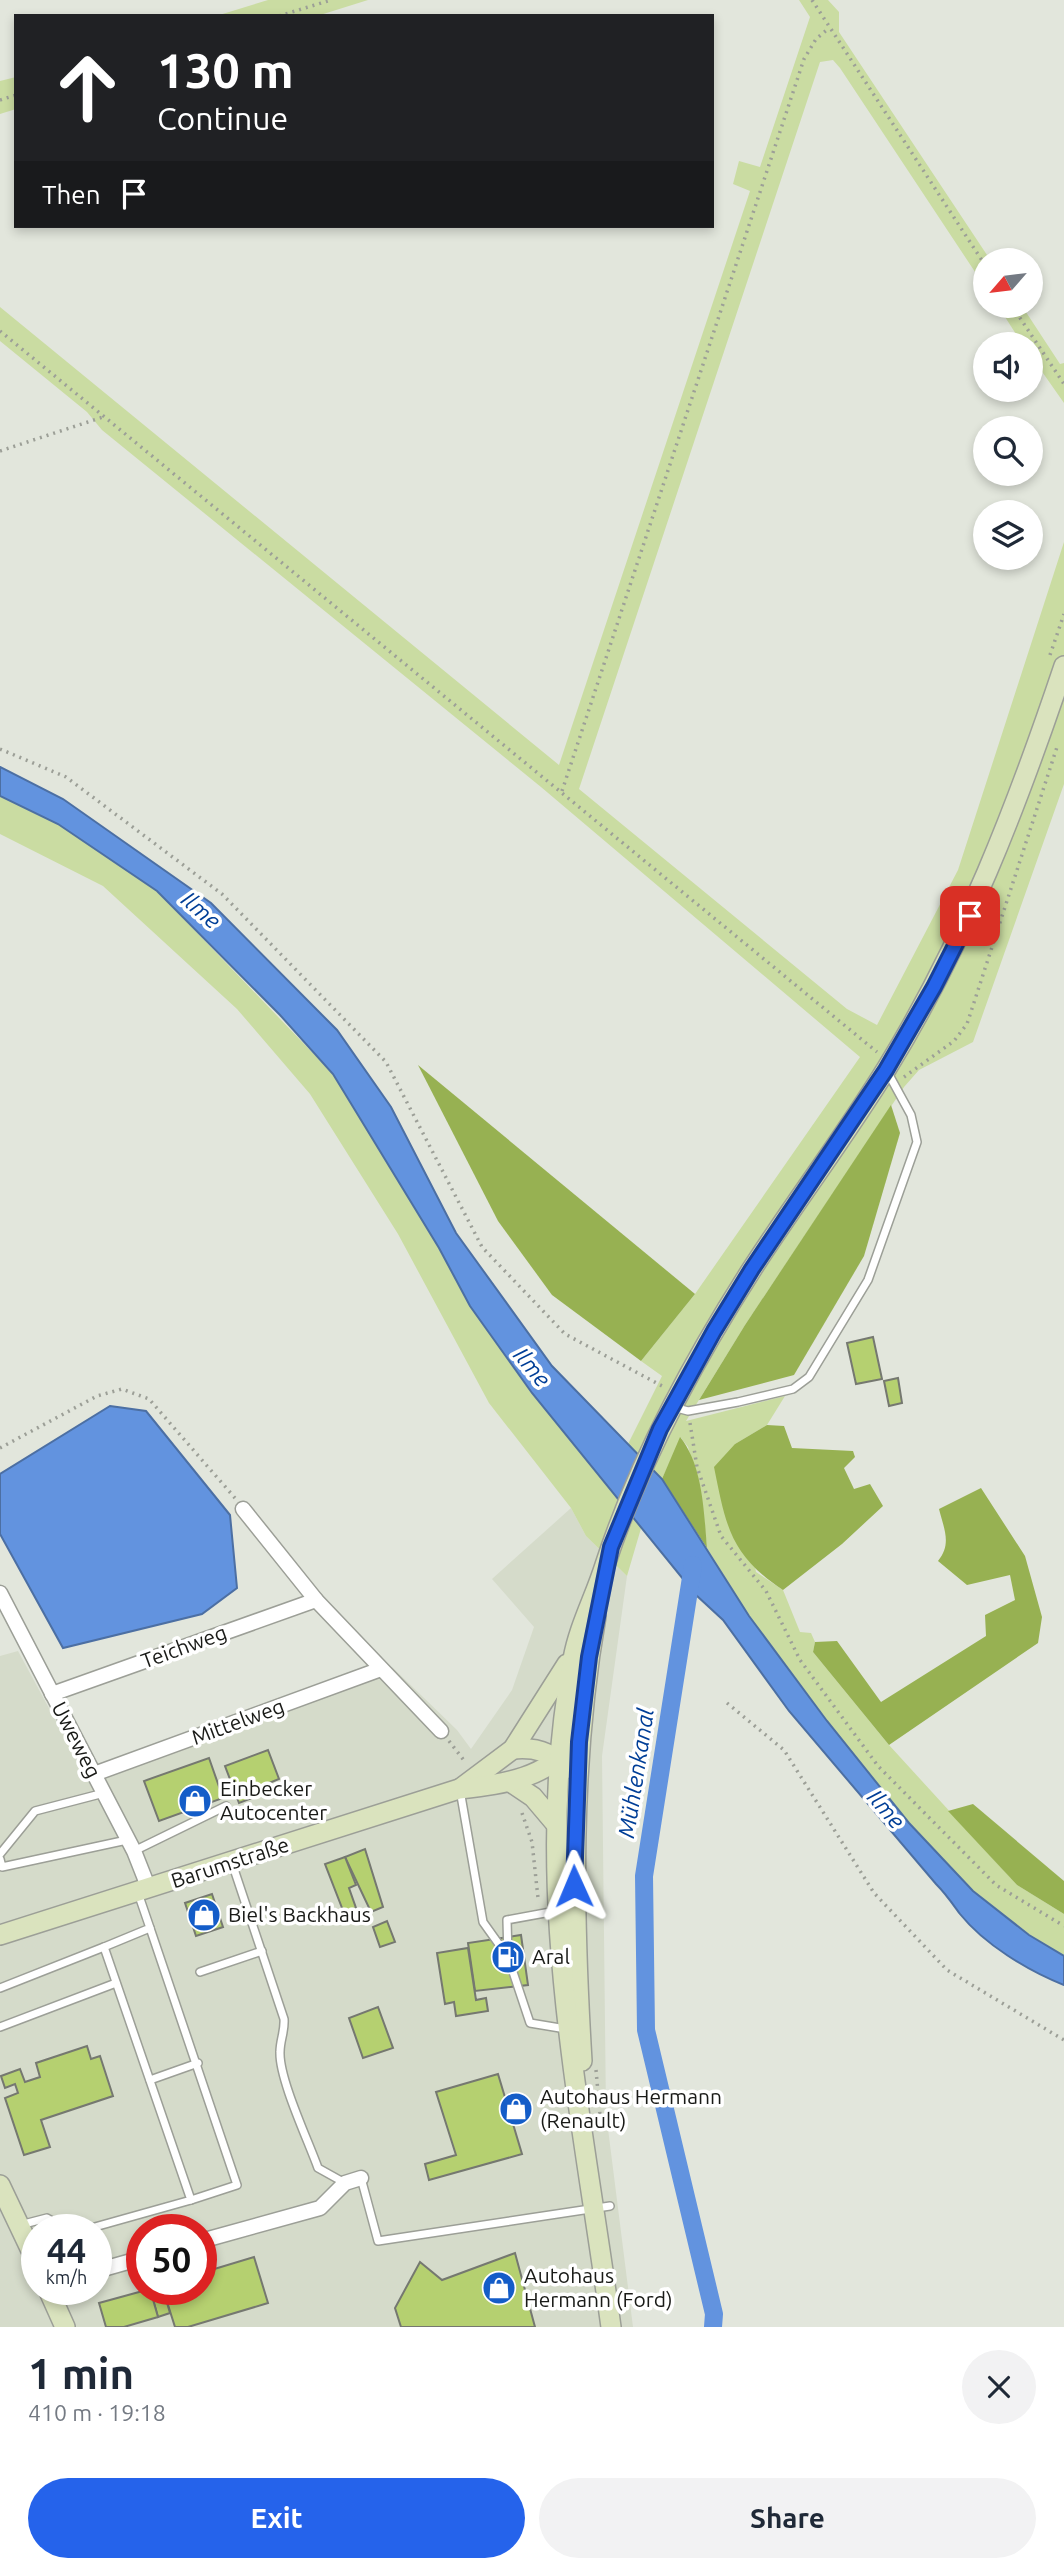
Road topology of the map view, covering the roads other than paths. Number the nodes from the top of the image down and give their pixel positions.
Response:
1 (1056, 665) edge
2 (878, 1066) junction
3 (672, 1399) junction
4 (243, 1508) road end
5 (604, 1570) junction
6 (0, 1593) edge
7 (316, 1600) junction
8 (573, 1654) junction
9 (382, 1669) junction
10 (52, 1694) junction
11 (441, 1731) road end
12 (579, 1742) junction
13 (513, 1749) junction
14 (559, 1760) junction
15 (94, 1774) junction
16 (512, 1783) junction
17 (576, 1784) junction
18 (459, 1789) junction
19 (104, 1793) junction
20 (226, 1806) dead end
21 (555, 1823) junction
22 (131, 1845) junction
23 (0, 1857) edge
24 (232, 1862) junction
25 (144, 1891) junction
26 (556, 1910) junction
27 (150, 1928) junction
28 (0, 1935) edge
29 (104, 1948) junction
30 (262, 1951) junction
31 (508, 1957) junction
32 (200, 1972) dead end
33 (116, 1983) junction
34 (0, 1988) edge
35 (0, 2027) edge
36 (566, 2029) junction
37 (198, 2063) junction
38 (150, 2080) junction
39 (588, 2160) junction
40 (361, 2178) joint
41 (345, 2183) junction
42 (0, 2185) edge
43 (191, 2200) junction
44 (602, 2207) junction
45 (112, 2222) edge
46 (20, 2226) edge
47 (217, 2236) edge
48 (55, 2305) edge
49 (65, 2327) edge
50 (611, 2327) edge

1 - 2 main road
2 - 3 main road
2 - 3 lane
3 - 5 main road
4 - 7 street
5 - 8 main road
5 - 12 main road
6 - 10 street, Uweweg
7 - 9 street
7 - 10 street, Teichweg
8 - 13 main road, Barumstraße
8 - 14 main road
9 - 11 street
9 - 15 street, Mittelweg
10 - 15 street, Uweweg
12 - 14 main road, Barumstraße
12 - 17 main road
13 - 14 main road
13 - 18 main road, Barumstraße
14 - 16 main road, Barumstraße
14 - 17 main road
14 - 21 main road
15 - 19 street, Uweweg
16 - 18 main road, Barumstraße
16 - 21 main road
17 - 39 main road
18 - 24 main road, Barumstraße
18 - 31 lane
19 - 22 street, Uweweg
19 - 23 lane
20 - 22 lane
21 - 26 main road
22 - 23 lane
22 - 25 street, Uweweg
24 - 25 main road, Barumstraße
24 - 30 lane
25 - 27 lane
25 - 28 main road, Barumstraße
26 - 31 lane
26 - 36 main road
27 - 29 lane
27 - 37 lane
29 - 33 lane
29 - 34 lane
30 - 32 lane
30 - 41 lane
31 - 36 lane
33 - 35 lane
33 - 38 lane
36 - 39 main road
37 - 38 lane
37 - 43 lane
38 - 43 lane
39 - 44 main road
40 - 41 street
40 - 44 lane
41 - 47 street
42 - 46 main road
43 - 45 lane
44 - 50 main road
48 - 49 main road

